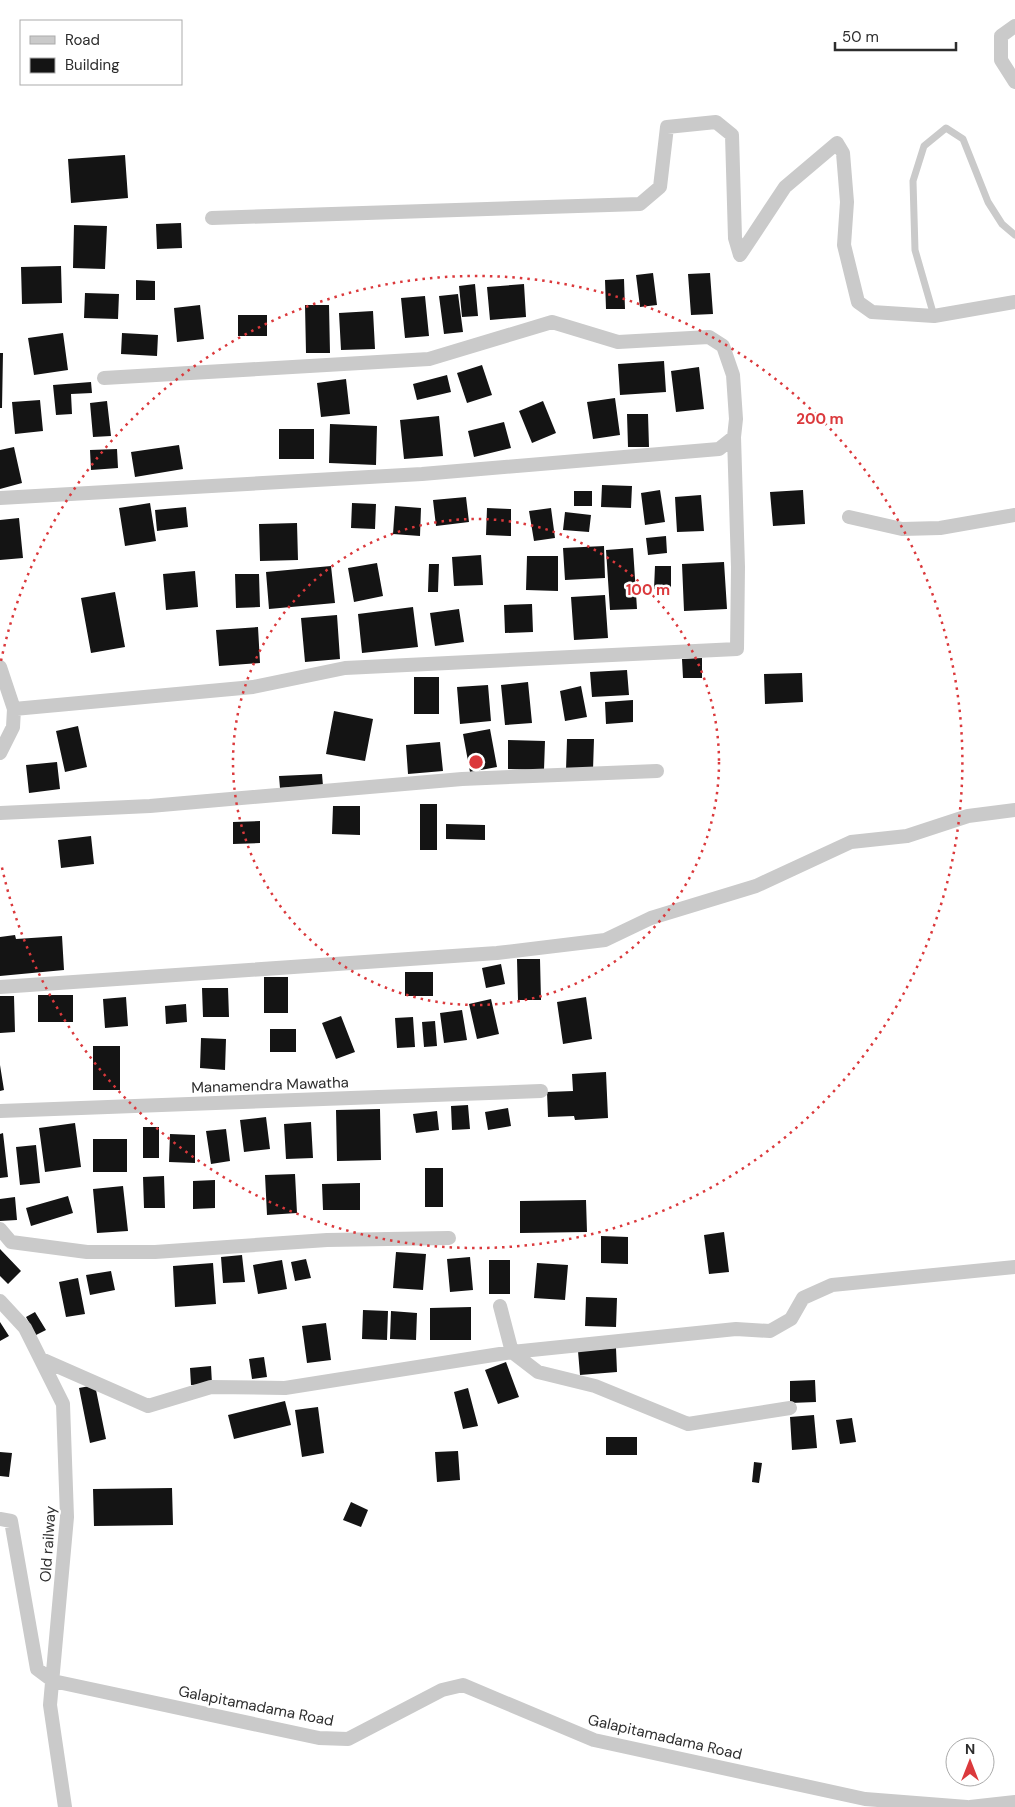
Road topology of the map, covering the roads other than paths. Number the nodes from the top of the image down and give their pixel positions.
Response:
1 (1015, 26) edge
2 (1015, 82) edge
3 (212, 218) dead end
4 (1015, 235) edge
5 (1015, 302) edge
6 (934, 316) junction
7 (104, 378) dead end
8 (734, 437) junction
9 (0, 498) edge
10 (1015, 515) edge
11 (849, 517) dead end
12 (0, 667) edge
13 (14, 709) junction
14 (0, 753) edge
15 (657, 771) dead end
16 (1015, 810) edge
17 (0, 813) edge
18 (0, 987) edge
19 (542, 1091) dead end
20 (0, 1111) edge
21 (0, 1229) edge
22 (449, 1238) dead end
23 (1015, 1267) edge
24 (0, 1301) edge
25 (500, 1306) dead end
26 (512, 1352) junction
27 (41, 1359) junction
28 (790, 1408) dead end
29 (0, 1519) edge
30 (53, 1681) junction
31 (1015, 1802) edge
32 (65, 1807) edge
33 (968, 1807) edge

1 - 2 street
3 - 6 street
4 - 6 lane
5 - 6 street
7 - 8 street
8 - 9 street
8 - 13 street
10 - 11 street
12 - 13 street
13 - 14 street
15 - 17 street
16 - 18 street
19 - 20 street, Manamendra Mawatha
21 - 22 street
23 - 26 street
24 - 27 street, Old railway
25 - 26 street
26 - 27 street
26 - 28 street
27 - 30 street, Old railway
29 - 30 street
30 - 32 street, Old railway
30 - 33 street, Galapitamadama Road
31 - 33 street, Galapitamadama Road

